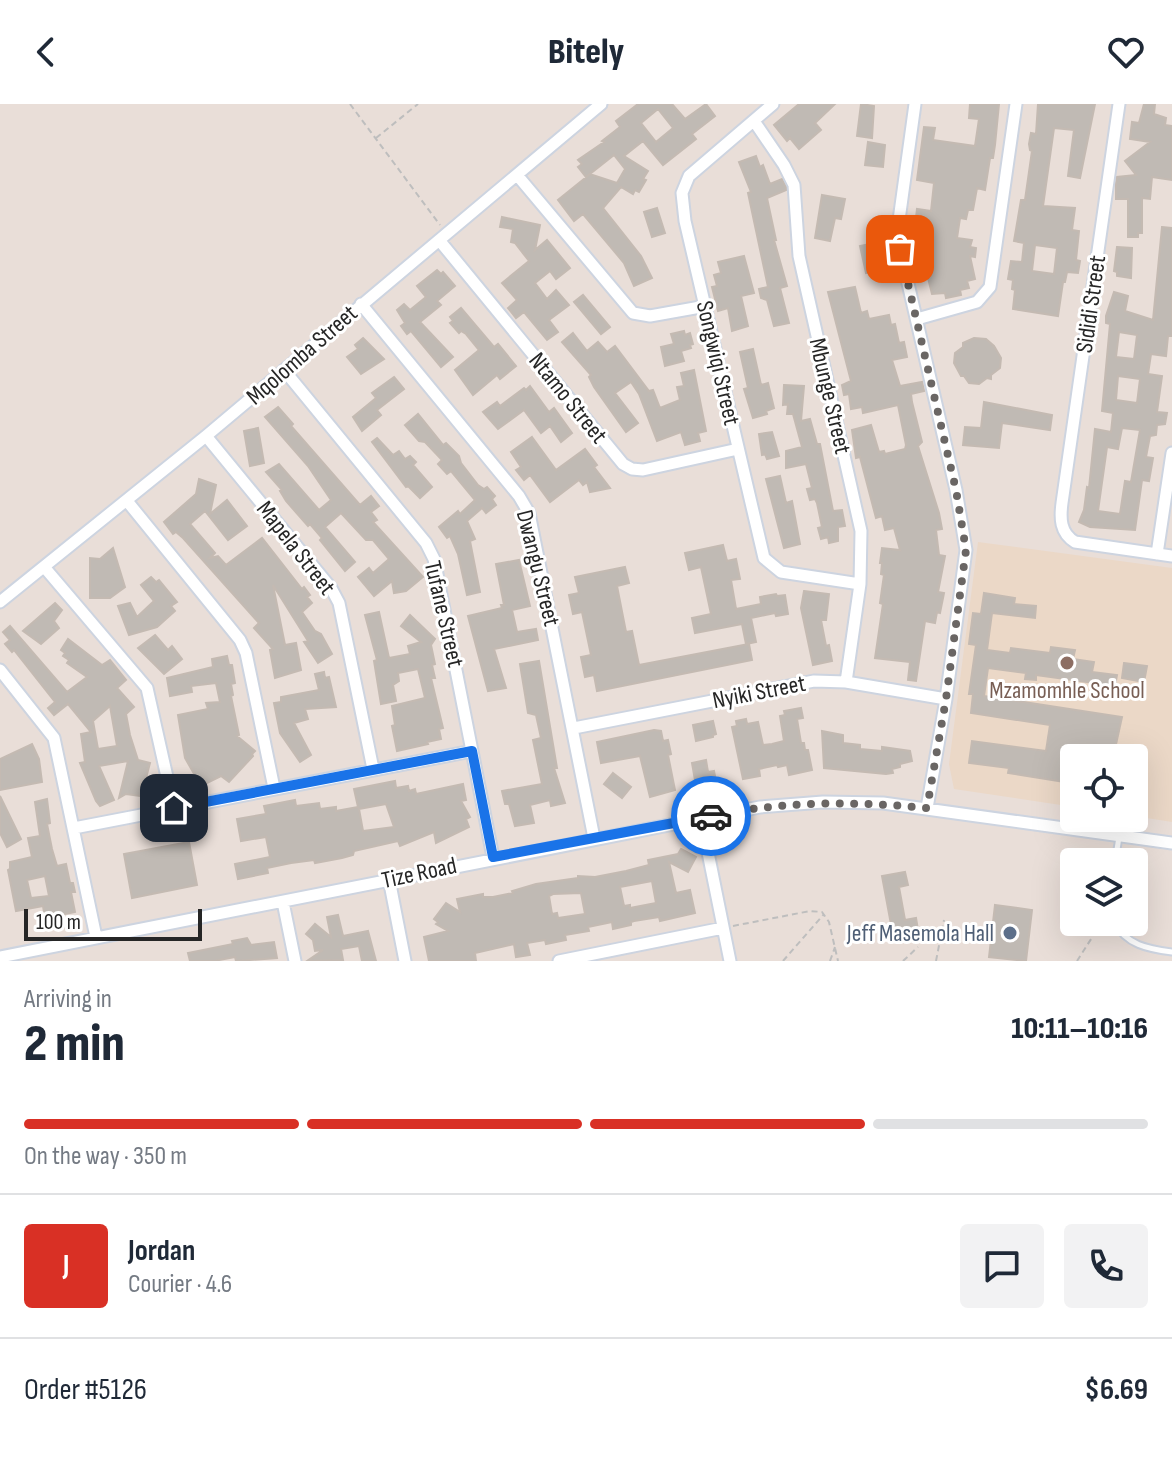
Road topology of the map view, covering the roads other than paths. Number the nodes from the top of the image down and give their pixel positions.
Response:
1 (601, 104) edge
2 (773, 104) edge
3 (915, 104) edge
4 (1016, 104) edge
5 (1119, 104) edge
6 (754, 121) junction
7 (517, 175) junction
8 (443, 237) junction
9 (361, 304) junction
10 (706, 306) junction
11 (917, 319) junction
12 (284, 370) junction
13 (206, 436) junction
14 (738, 449) junction
15 (1172, 453) edge
16 (127, 501) junction
17 (1157, 554) junction
18 (1172, 556) edge
19 (45, 568) junction
20 (860, 584) junction
21 (0, 602) edge
22 (0, 670) edge
23 (846, 682) junction
24 (946, 699) junction
25 (574, 728) junction
26 (472, 751) junction
27 (373, 769) junction
28 (274, 788) junction
29 (174, 808) junction
30 (927, 808) junction
31 (701, 818) junction
32 (74, 828) junction
33 (1119, 836) junction
34 (594, 838) junction
35 (1172, 843) edge
36 (1117, 848) edge
37 (493, 857) junction
38 (389, 879) junction
39 (283, 902) junction
40 (723, 928) junction
41 (1124, 936) edge
42 (96, 937) junction
43 (1172, 952) edge
44 (0, 957) edge
45 (295, 961) edge
46 (405, 961) edge
47 (559, 961) edge
48 (730, 961) edge

1 - 7 street, Mqolomba Street
2 - 6 street, Songwiqi Street
3 - 11 street
4 - 11 street
5 - 17 street, Sididi Street
6 - 10 street, Songwiqi Street
6 - 20 street, Mbunge Street
7 - 8 street, Mqolomba Street
7 - 10 street
8 - 9 street, Mqolomba Street
8 - 14 street, Ntamo Street
9 - 12 street, Mqolomba Street
9 - 25 street, Dwangu Street
10 - 14 street, Songwiqi Street
11 - 24 street
12 - 13 street, Mqolomba Street
12 - 26 street, Tufane Street
13 - 16 street, Mqolomba Street
13 - 27 street, Mapela Street
14 - 20 street, Songwiqi Street
15 - 17 street
16 - 19 street, Mqolomba Street
16 - 28 street
17 - 18 street
19 - 21 street, Mqolomba Street
19 - 29 street
20 - 23 street, Mbunge Street
22 - 32 street
23 - 24 street, Nyiki Street
23 - 25 street, Nyiki Street
24 - 30 street
25 - 34 street, Dwangu Street
26 - 27 street
26 - 37 street, Tufane Street
27 - 28 street
28 - 29 street
29 - 32 street
30 - 31 street, Tize Road
30 - 33 street, Tize Road
31 - 34 street, Tize Road
31 - 40 street
32 - 42 street
33 - 35 street, Tize Road
33 - 36 lane
34 - 37 street, Tize Road
37 - 38 street, Tize Road
38 - 39 street, Tize Road
38 - 46 street
39 - 42 street, Tize Road
39 - 45 street
40 - 47 street
40 - 48 street
41 - 43 lane
42 - 44 street, Tize Road

